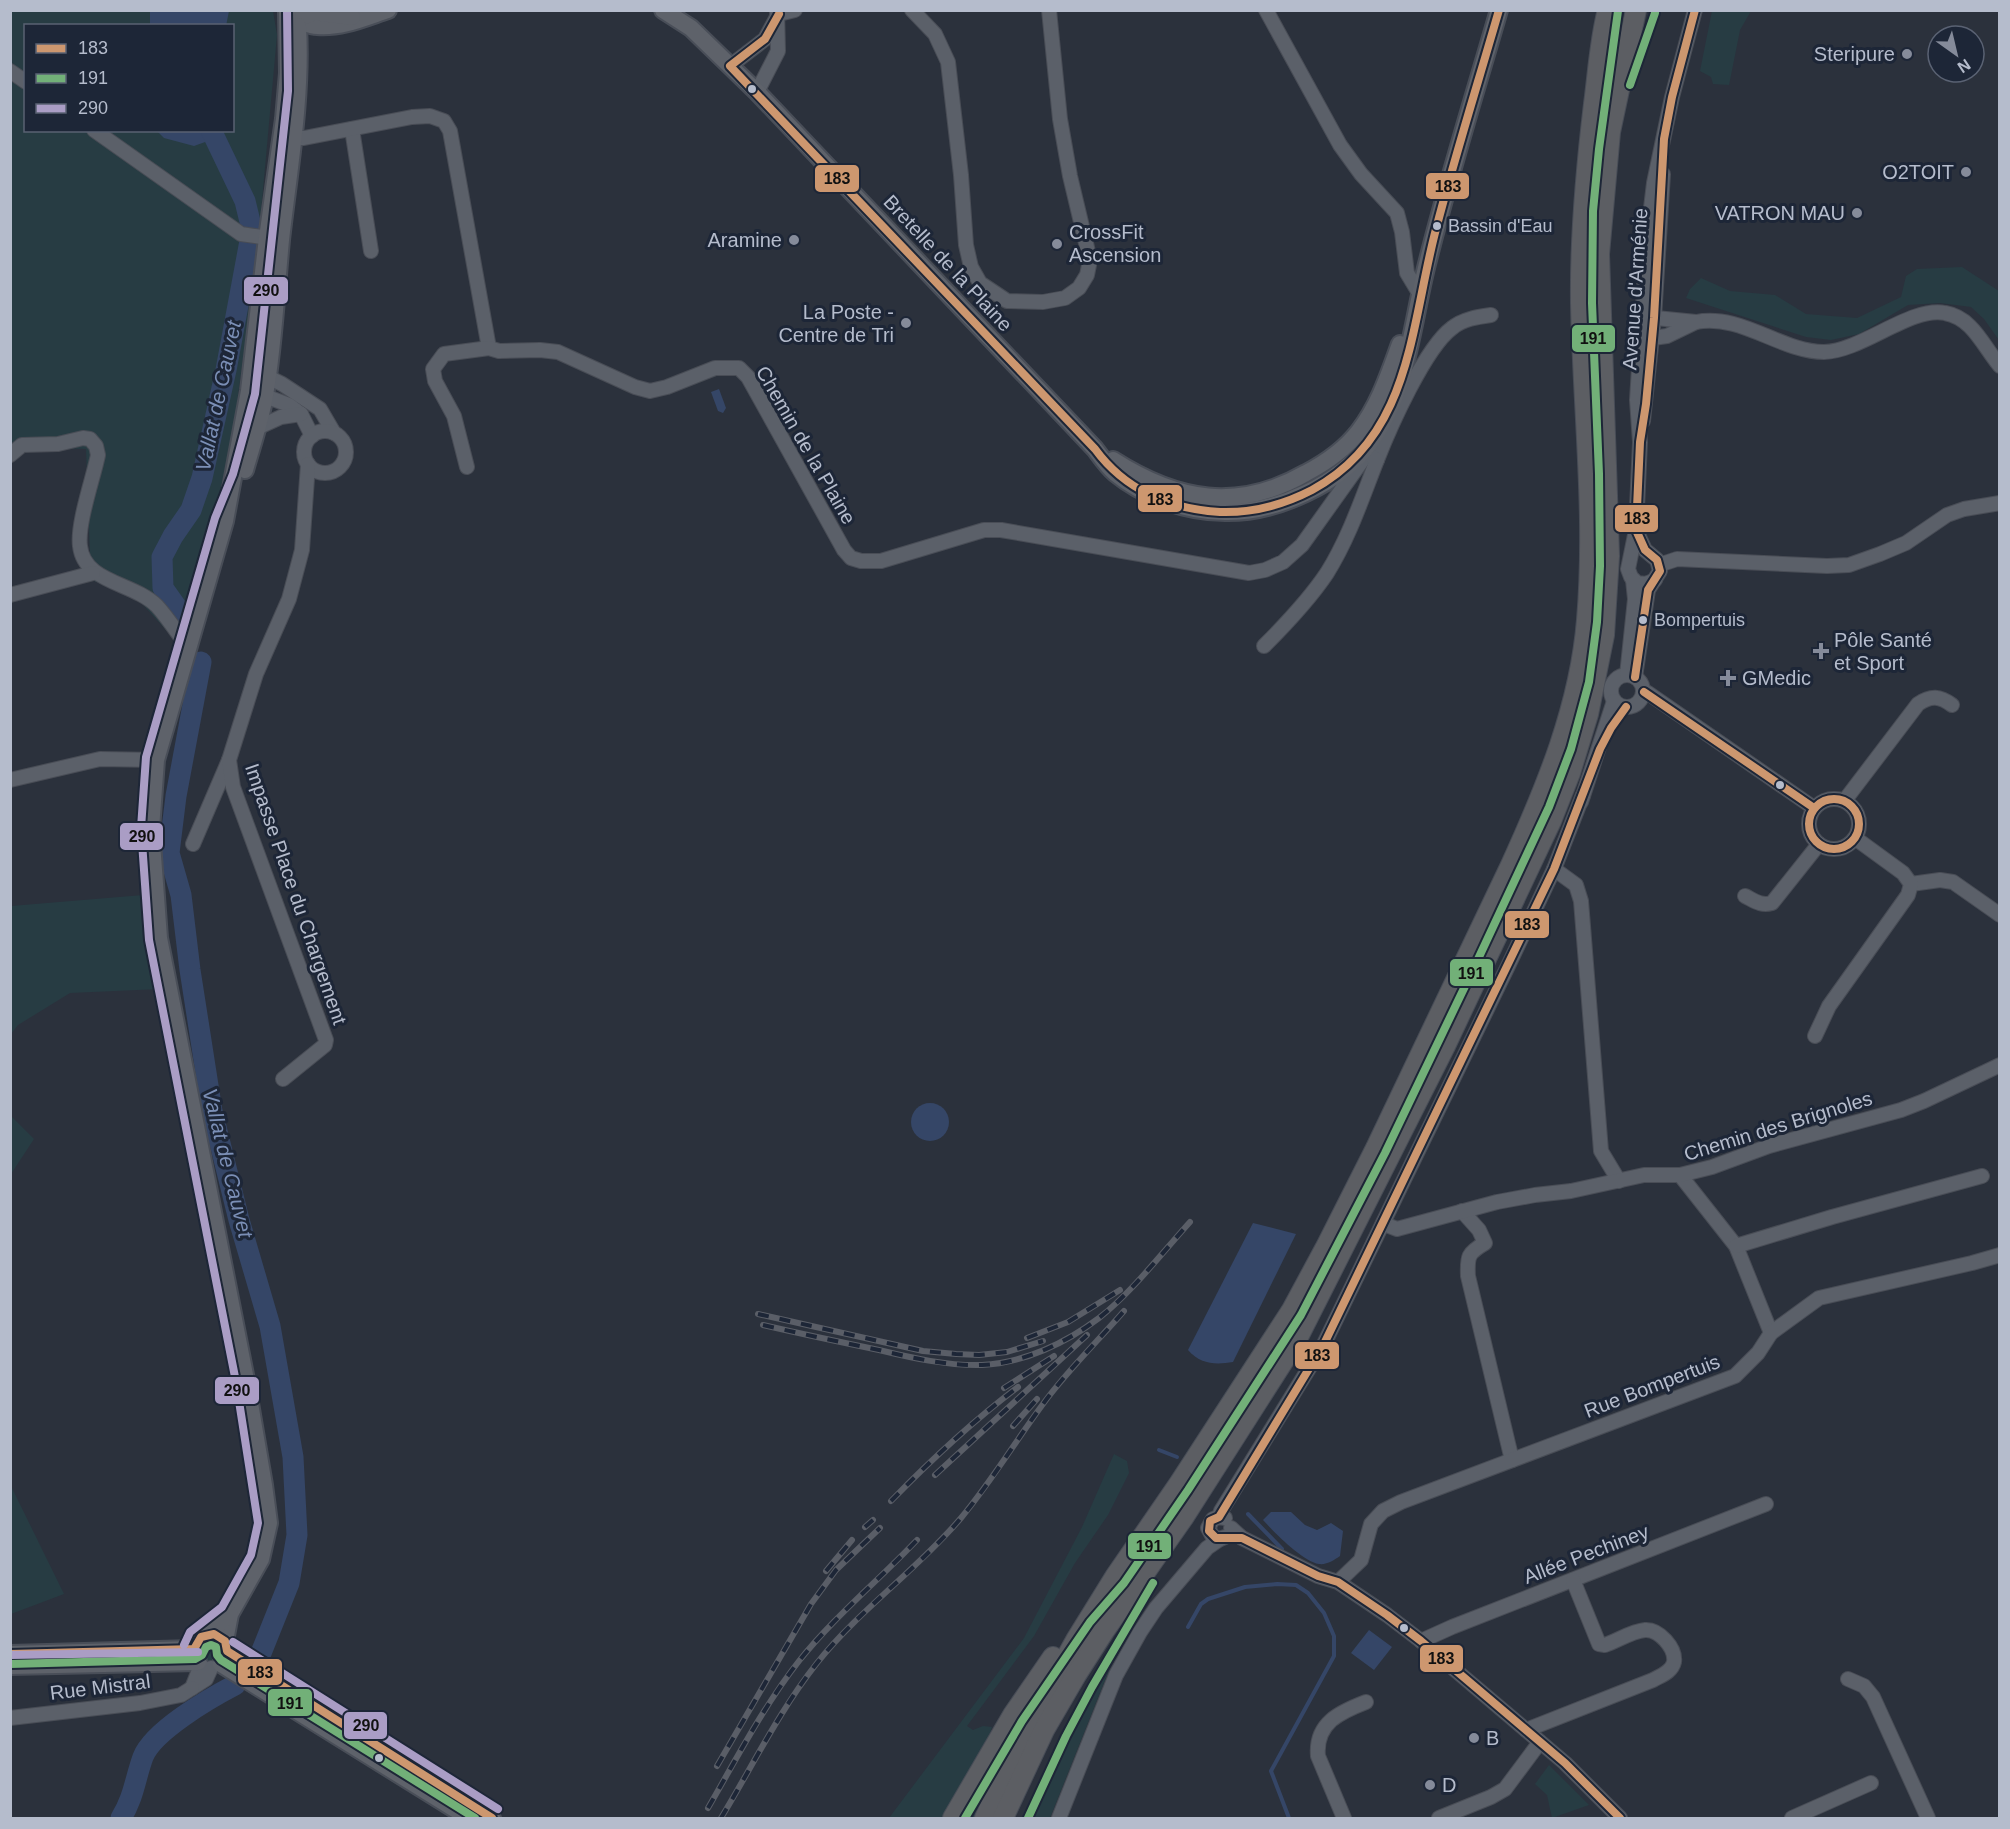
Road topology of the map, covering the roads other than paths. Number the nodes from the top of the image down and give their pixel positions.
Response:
1 (388, 10) edge
2 (663, 10) edge
3 (795, 10) edge
4 (912, 10) edge
5 (1050, 10) edge
6 (1266, 10) edge
7 (1499, 10) edge
8 (1608, 10) edge
9 (1617, 10) edge
10 (1636, 10) edge
11 (1645, 10) edge
12 (1695, 10) edge
13 (778, 12) edge
14 (293, 15) edge
15 (730, 66) junction
16 (10, 71) edge
17 (1621, 76) junction
18 (24, 81) edge
19 (1596, 89) junction
20 (758, 92) junction
21 (352, 129) junction
22 (97, 132) edge
23 (288, 139) junction
24 (263, 238) junction
25 (371, 251) dead end
26 (1419, 293) junction
27 (1491, 315) dead end
28 (1648, 317) junction
29 (1696, 322) junction
30 (1646, 339) junction
31 (489, 348) junction
32 (2000, 366) edge
33 (260, 373) junction
34 (257, 393) junction
35 (301, 414) junction
36 (257, 428) junction
37 (334, 433) junction
38 (312, 436) junction
39 (1364, 451) junction
40 (10, 455) edge
41 (308, 464) junction
42 (467, 467) dead end
43 (2000, 503) edge
44 (225, 521) junction
45 (1636, 530) junction
46 (1649, 554) junction
47 (1631, 560) junction
48 (1659, 565) junction
49 (93, 573) junction
50 (1633, 580) junction
51 (1655, 580) junction
52 (10, 595) edge
53 (1264, 646) dead end
54 (188, 647) junction
55 (1631, 676) junction
56 (1648, 693) dead end
57 (1620, 704) junction
58 (1952, 705) dead end
59 (156, 760) junction
60 (229, 760) junction
61 (10, 780) edge
62 (1845, 800) junction
63 (1814, 808) junction
64 (1855, 838) junction
65 (193, 844) dead end
66 (1819, 844) junction
67 (1557, 871) junction
68 (1911, 884) junction
69 (1745, 896) dead end
70 (2000, 915) edge
71 (1815, 1036) dead end
72 (2000, 1065) edge
73 (283, 1079) dead end
74 (1680, 1175) junction
75 (1982, 1176) dead end
76 (1619, 1181) junction
77 (1461, 1211) junction
78 (1384, 1224) junction
79 (1736, 1246) junction
80 (2000, 1255) edge
81 (1771, 1332) junction
82 (1512, 1460) junction
83 (1766, 1504) dead end
84 (1222, 1529) junction
85 (1156, 1556) junction
86 (1115, 1577) junction
87 (1573, 1580) junction
88 (1338, 1582) junction
89 (230, 1614) junction
90 (1421, 1641) junction
91 (10, 1654) edge
92 (211, 1657) junction
93 (10, 1666) edge
94 (1848, 1679) dead end
95 (1366, 1702) dead end
96 (10, 1718) edge
97 (1526, 1730) junction
98 (1540, 1742) junction
99 (1871, 1783) dead end
100 (469, 1818) edge
101 (492, 1818) edge
102 (953, 1818) edge
103 (985, 1818) edge
104 (1003, 1818) edge
105 (1017, 1818) edge
106 (1059, 1818) edge
107 (1344, 1818) edge
108 (1439, 1818) edge
109 (1620, 1818) edge
110 (1792, 1818) edge
111 (1928, 1818) edge

1 - 14 main road
2 - 15 main road, Bretelle de la Plaine
3 - 13 street
4 - 5 street
6 - 26 street
7 - 26 main road, Bretelle de la Plaine
8 - 19 highway
9 - 19 highway
10 - 17 highway
11 - 17 highway
12 - 28 street, Avenue d'Arménie
13 - 15 street
13 - 20 street
14 - 23 main road
15 - 20 main road, Bretelle de la Plaine
16 - 18 street
17 - 85 highway
19 - 86 highway
20 - 39 main road, Bretelle de la Plaine
21 - 23 street
21 - 25 street
21 - 31 street
22 - 24 street
23 - 24 main road
24 - 33 main road
26 - 39 main road, Bretelle de la Plaine
27 - 39 street
28 - 29 street
28 - 30 street, Avenue d'Arménie
29 - 30 street
29 - 32 street
30 - 45 street, Avenue d'Arménie
31 - 39 street, Chemin de la Plaine
31 - 42 street
33 - 34 main road
33 - 37 street
34 - 35 street
34 - 36 main road
34 - 44 main road
35 - 36 street
35 - 38 street
36 - 44 main road
37 - 38 street
37 - 41 street
38 - 41 street
39 - 53 street
40 - 49 street
41 - 60 street, Impasse Place du Chargement
43 - 48 street
44 - 54 main road
45 - 46 street
45 - 47 street, Avenue d'Arménie
46 - 47 street
46 - 48 street
47 - 50 street
48 - 51 street
49 - 52 street
49 - 54 street
50 - 51 street
50 - 55 street
51 - 55 street
54 - 59 main road
55 - 57 street
55 - 57 street
56 - 63 street
57 - 67 street
58 - 62 street
59 - 61 street
59 - 89 main road
60 - 65 street
60 - 73 street, Impasse Place du Chargement
62 - 63 street
62 - 64 street
63 - 66 street
64 - 66 street
64 - 68 street
66 - 69 street
67 - 76 street
67 - 78 street
68 - 70 street
68 - 71 street
72 - 74 street, Chemin des Brignoles
74 - 76 street, Chemin des Brignoles
74 - 79 street
75 - 79 street
76 - 77 street, Chemin des Brignoles
77 - 78 street, Chemin des Brignoles
77 - 82 street
78 - 84 street
79 - 81 street
80 - 81 street, Rue Bompertuis
81 - 82 street, Rue Bompertuis
82 - 88 street, Rue Bompertuis
83 - 87 street, Allée Pechiney
84 - 88 street
84 - 106 street
85 - 104 highway
85 - 105 highway
86 - 102 highway
86 - 103 highway
87 - 90 street, Allée Pechiney
87 - 97 street
88 - 90 street
89 - 92 main road
89 - 92 main road
90 - 97 street
91 - 92 main road
92 - 93 main road
92 - 96 street, Rue Mistral
92 - 100 main road
92 - 101 main road
94 - 111 street
95 - 107 street
97 - 98 street
98 - 108 street
98 - 109 street
99 - 110 street

